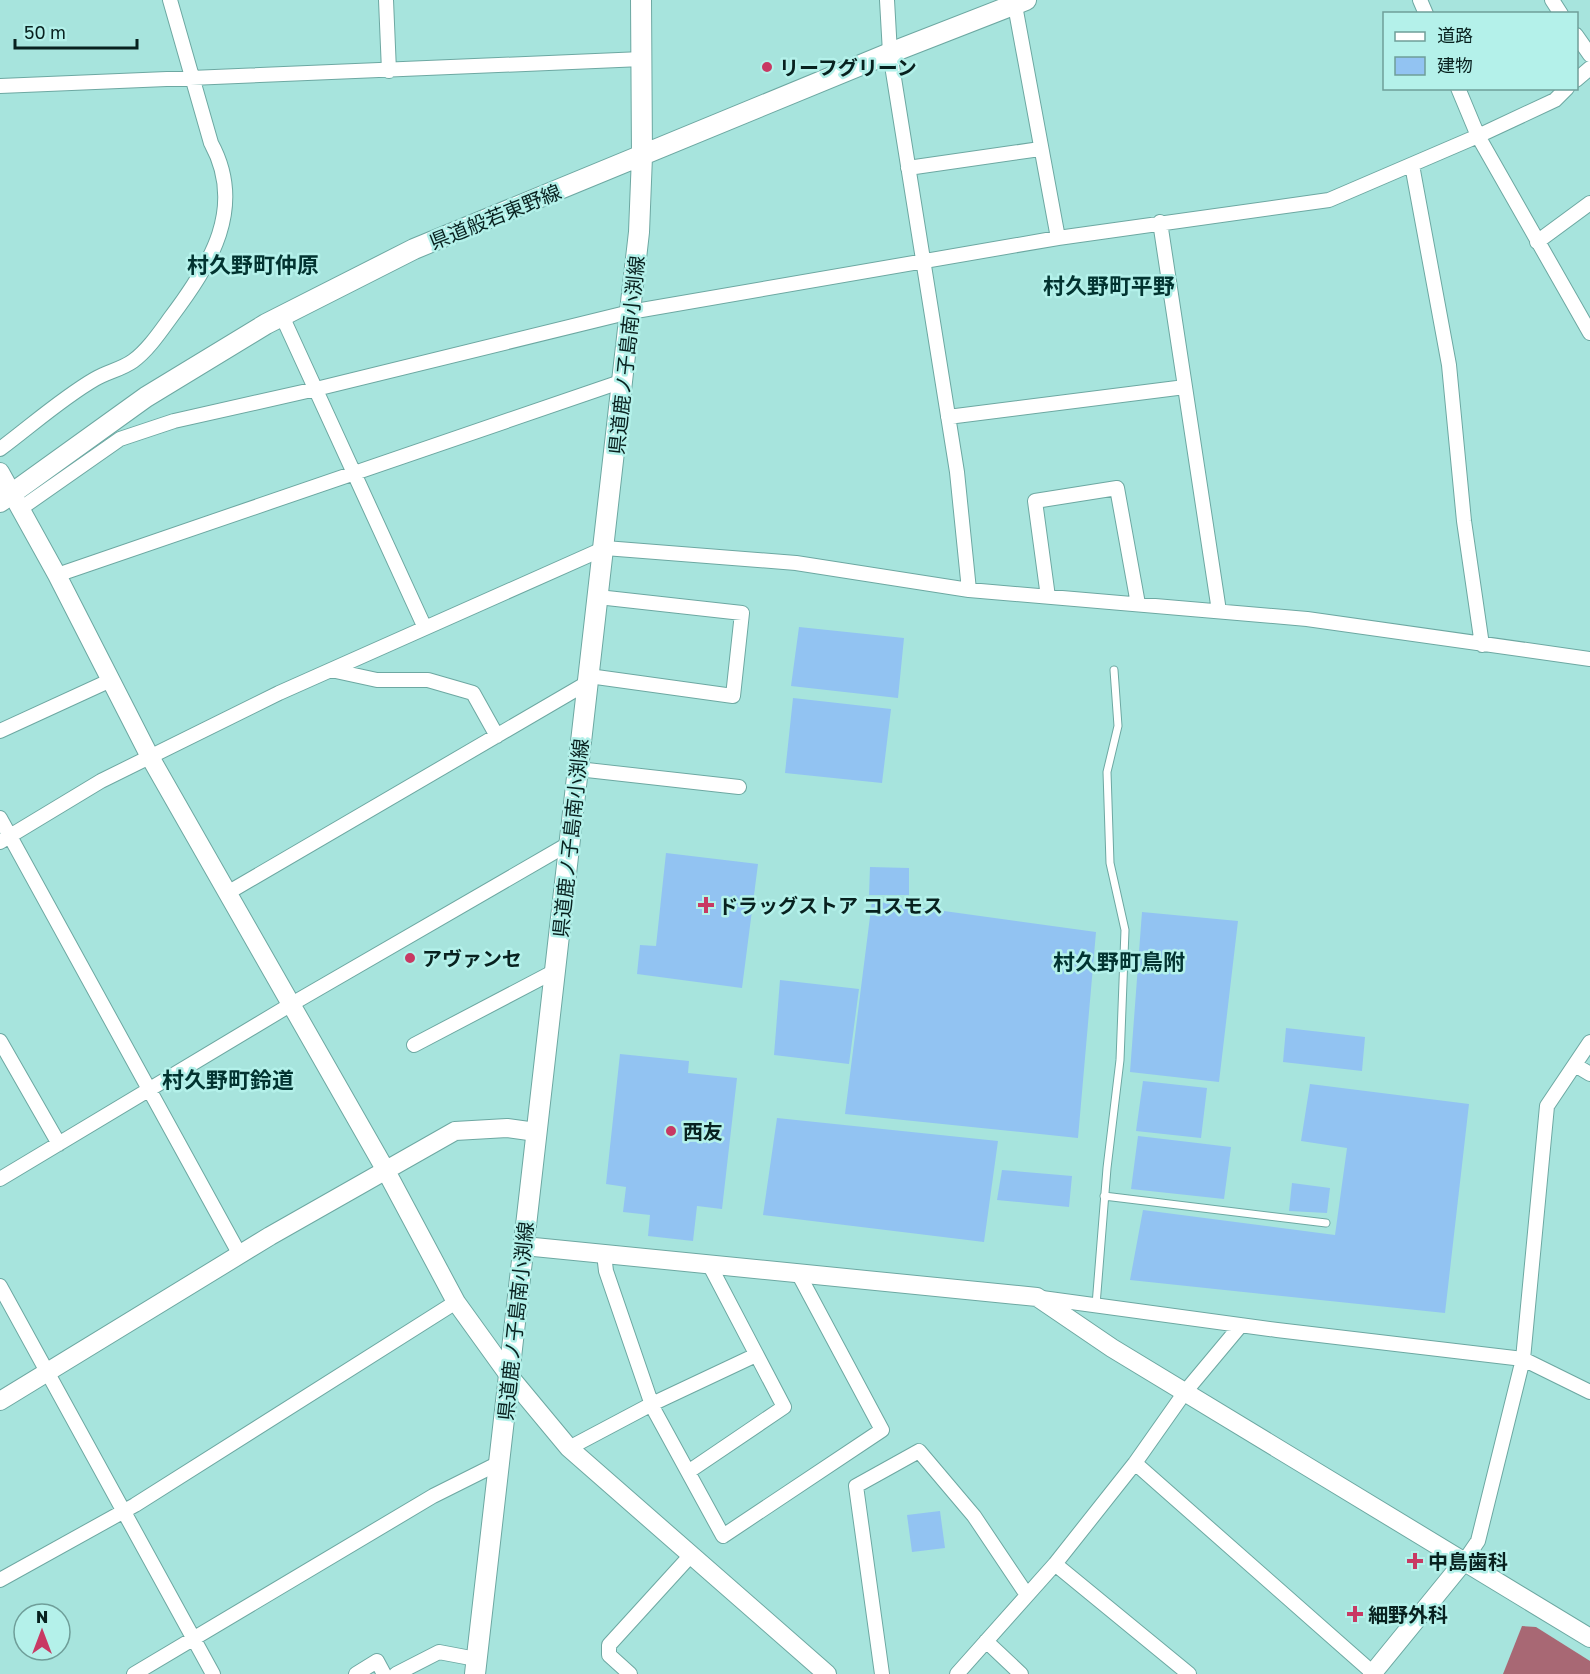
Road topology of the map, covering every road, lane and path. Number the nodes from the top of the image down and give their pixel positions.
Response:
1 (170, 0) edge
2 (386, 0) edge
3 (641, 0) edge
4 (886, 0) edge
5 (1019, 2) edge
6 (1578, 38) edge
7 (890, 53) junction
8 (1590, 55) edge
9 (642, 59) junction
10 (1590, 68) edge
11 (388, 71) junction
12 (193, 78) junction
13 (1578, 78) edge
14 (0, 86) edge
15 (1459, 90) edge
16 (1565, 90) edge
17 (1478, 136) junction
18 (1040, 149) junction
19 (642, 156) junction
20 (1412, 165) junction
21 (908, 168) junction
22 (1590, 203) edge
23 (1160, 222) junction
24 (1058, 238) junction
25 (1537, 242) junction
26 (922, 260) junction
27 (630, 312) junction
28 (282, 316) junction
29 (1590, 333) edge
30 (623, 381) junction
31 (1185, 387) junction
32 (316, 389) junction
33 (948, 417) junction
34 (0, 449) edge
35 (0, 472) edge
36 (354, 473) junction
37 (5, 497) edge
38 (20, 509) junction
39 (605, 548) junction
40 (57, 575) junction
41 (969, 590) junction
42 (598, 597) junction
43 (1048, 597) junction
44 (1138, 604) junction
45 (1219, 611) junction
46 (425, 628) junction
47 (1482, 645) junction
48 (1590, 659) edge
49 (331, 670) junction
50 (1114, 670) dead end
51 (588, 679) junction
52 (111, 680) junction
53 (0, 731) edge
54 (497, 736) junction
55 (150, 757) junction
56 (578, 770) junction
57 (739, 787) dead end
58 (0, 818) edge
59 (5, 839) edge
60 (570, 843) junction
61 (229, 892) junction
62 (555, 971) junction
63 (290, 1005) junction
64 (0, 1041) edge
65 (1590, 1042) edge
66 (414, 1045) dead end
67 (1575, 1065) junction
68 (1590, 1074) edge
69 (151, 1088) junction
70 (536, 1132) junction
71 (59, 1144) junction
72 (385, 1169) junction
73 (0, 1179) edge
74 (1104, 1196) junction
75 (1326, 1223) dead end
76 (524, 1246) junction
77 (604, 1254) junction
78 (240, 1255) junction
79 (709, 1264) junction
80 (798, 1273) junction
81 (0, 1286) edge
82 (1037, 1297) junction
83 (456, 1302) junction
84 (1096, 1305) junction
85 (1074, 1322) junction
86 (1241, 1325) junction
87 (756, 1354) junction
88 (1523, 1359) junction
89 (46, 1372) junction
90 (510, 1377) junction
91 (1185, 1392) junction
92 (1590, 1392) edge
93 (0, 1401) edge
94 (652, 1404) junction
95 (569, 1448) junction
96 (499, 1464) junction
97 (1135, 1464) junction
98 (688, 1472) junction
99 (123, 1511) junction
100 (692, 1555) junction
101 (1465, 1560) junction
102 (1055, 1564) junction
103 (0, 1580) edge
104 (1027, 1595) junction
105 (194, 1638) junction
106 (1590, 1638) edge
107 (986, 1641) junction
108 (475, 1666) edge
109 (134, 1674) edge
110 (213, 1674) edge
111 (356, 1674) edge
112 (384, 1674) edge
113 (396, 1674) edge
114 (630, 1674) edge
115 (827, 1674) edge
116 (882, 1674) edge
117 (957, 1674) edge
118 (1021, 1674) edge
119 (1189, 1674) edge
120 (1372, 1674) edge

1 - 12 street
2 - 11 street
3 - 9 main road, 県道鹿ノ子島南小渕線
4 - 7 street
5 - 7 main road, 県道般若東野線
5 - 18 street
6 - 8 street
7 - 19 main road, 県道般若東野線
7 - 21 street
9 - 11 street
9 - 19 main road, 県道鹿ノ子島南小渕線
10 - 13 street
11 - 12 street
12 - 14 street
12 - 34 street
15 - 17 street
16 - 17 street
17 - 20 street
17 - 25 street
18 - 21 street
18 - 24 street
19 - 27 main road, 県道鹿ノ子島南小渕線
19 - 28 main road, 県道般若東野線
20 - 23 street
20 - 47 street
21 - 26 street
22 - 25 street
23 - 24 street
23 - 31 street
24 - 26 street
25 - 29 street
26 - 27 street
26 - 33 street
27 - 30 main road, 県道鹿ノ子島南小渕線
27 - 32 street
28 - 32 street
28 - 37 main road, 県道般若東野線
30 - 36 street
30 - 39 main road, 県道鹿ノ子島南小渕線
31 - 33 street
31 - 45 street
32 - 36 street
32 - 38 street
33 - 41 street
35 - 37 street
36 - 40 street
36 - 46 street
37 - 38 street
38 - 40 street
39 - 41 street
39 - 42 main road, 県道鹿ノ子島南小渕線
39 - 46 street
40 - 52 street
41 - 43 street
42 - 51 main road, 県道鹿ノ子島南小渕線
42 - 51 street
43 - 44 street
43 - 44 street
44 - 45 street
45 - 47 street
46 - 49 street
47 - 48 street
49 - 54 street
49 - 55 street
50 - 74 lane
51 - 54 street
51 - 56 main road, 県道鹿ノ子島南小渕線
52 - 53 street
52 - 55 street
54 - 61 street
55 - 59 street
55 - 61 street
56 - 57 street
56 - 60 main road, 県道鹿ノ子島南小渕線
58 - 59 street
59 - 69 street
60 - 62 main road, 県道鹿ノ子島南小渕線
60 - 63 street
61 - 63 street
62 - 66 street
62 - 70 main road, 県道鹿ノ子島南小渕線
63 - 69 street
63 - 72 street
64 - 71 street
65 - 67 street
67 - 68 street
67 - 88 street
69 - 71 street
69 - 78 street
70 - 72 street
70 - 76 main road, 県道鹿ノ子島南小渕線
71 - 73 street
72 - 78 street
72 - 83 street
74 - 75 lane
74 - 84 lane
76 - 77 street
76 - 90 main road, 県道鹿ノ子島南小渕線
77 - 79 street
77 - 94 street
78 - 89 street
79 - 80 street
79 - 87 street
80 - 82 street
80 - 98 street
81 - 89 street
82 - 84 street
82 - 85 street
83 - 90 street
83 - 99 street
84 - 85 street
84 - 86 street
85 - 91 street
86 - 88 street
86 - 91 street
87 - 94 street
87 - 98 street
88 - 92 street
88 - 101 street
89 - 93 street
89 - 99 street
90 - 95 street
90 - 96 main road, 県道鹿ノ子島南小渕線
91 - 97 street
91 - 101 street
94 - 95 street
94 - 98 street
95 - 100 street
96 - 105 street
96 - 108 main road, 県道鹿ノ子島南小渕線
97 - 102 street
97 - 120 street
99 - 103 street
99 - 105 street
100 - 114 street
100 - 115 street
101 - 106 street
101 - 120 street
102 - 104 street
102 - 119 street
104 - 107 street
104 - 116 street
105 - 109 street
105 - 110 street
107 - 117 street
107 - 118 street
108 - 113 street
111 - 112 street

